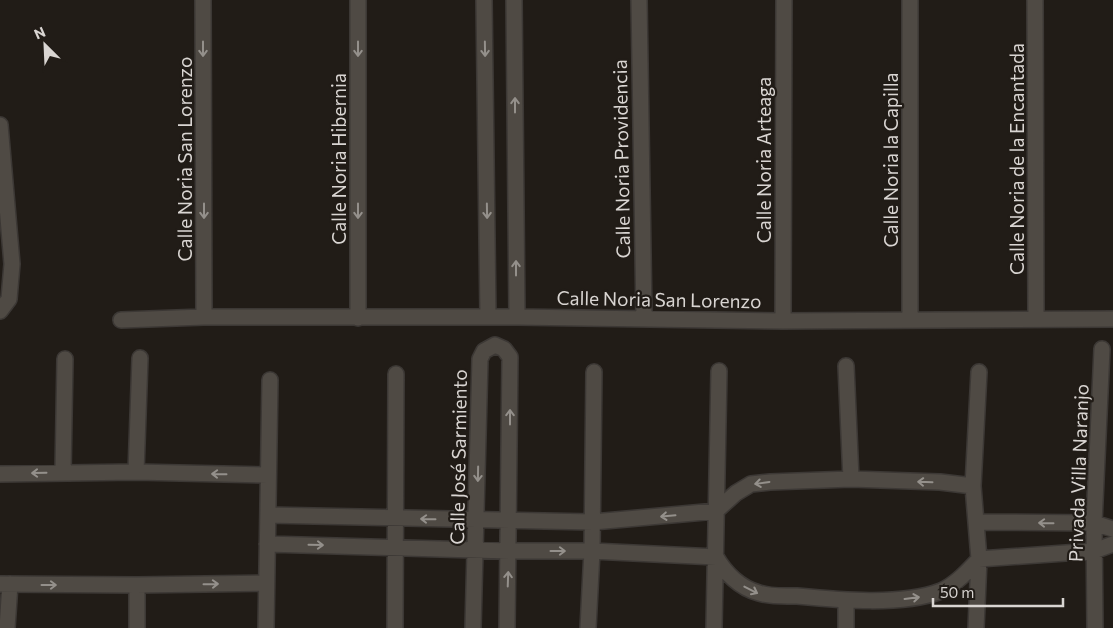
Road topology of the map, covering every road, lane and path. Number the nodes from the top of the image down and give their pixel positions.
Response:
1 (203, 0) edge
2 (358, 0) edge
3 (484, 0) edge
4 (514, 0) edge
5 (639, 0) edge
6 (784, 0) edge
7 (910, 0) edge
8 (1035, 0) edge
9 (0, 125) edge
10 (2, 171) edge
11 (0, 311) edge
12 (204, 317) junction
13 (488, 317) junction
14 (517, 317) junction
15 (644, 317) junction
16 (358, 318) junction
17 (1036, 319) junction
18 (121, 320) dead end
19 (910, 320) junction
20 (1113, 320) edge
21 (783, 321) junction
22 (1102, 349) dead end
23 (140, 358) dead end
24 (65, 359) dead end
25 (846, 366) dead end
26 (719, 370) dead end
27 (594, 372) dead end
28 (979, 372) dead end
29 (396, 374) dead end
30 (270, 380) dead end
31 (1107, 399) edge
32 (136, 472) junction
33 (63, 473) junction
34 (0, 474) edge
35 (268, 475) junction
36 (851, 479) junction
37 (973, 486) junction
38 (716, 511) junction
39 (268, 515) junction
40 (396, 519) junction
41 (476, 520) junction
42 (509, 520) junction
43 (593, 522) junction
44 (976, 522) junction
45 (1094, 523) junction
46 (1113, 529) edge
47 (267, 544) junction
48 (1113, 544) edge
49 (395, 547) junction
50 (476, 550) junction
51 (510, 551) junction
52 (592, 551) junction
53 (1094, 551) junction
54 (716, 557) junction
55 (979, 559) junction
56 (266, 583) junction
57 (5, 584) edge
58 (137, 585) junction
59 (846, 600) junction
60 (7, 628) edge
61 (137, 628) edge
62 (266, 628) edge
63 (395, 628) edge
64 (474, 628) edge
65 (507, 628) edge
66 (588, 628) edge
67 (714, 628) edge
68 (846, 628) edge
69 (976, 628) edge
70 (1095, 628) edge

1 -> 12 street, Calle Noria San Lorenzo
2 -> 16 street, Calle Noria Hibernia
3 -> 13 street
14 -> 4 street
5 - 15 street, Calle Noria Providencia
6 - 21 street, Calle Noria Arteaga
7 - 19 street, Calle Noria la Capilla
8 - 17 street, Calle Noria de la Encantada
9 - 10 street
10 - 11 street
12 - 16 street, Calle Noria San Lorenzo
12 - 18 street, Calle Noria San Lorenzo
13 - 14 street, Calle Noria San Lorenzo
13 - 16 street, Calle Noria San Lorenzo
14 - 15 street, Calle Noria San Lorenzo
15 - 21 street, Calle Noria San Lorenzo
17 - 19 street, Calle Noria San Lorenzo
17 - 20 street, Calle Noria San Lorenzo
19 - 21 street, Calle Noria San Lorenzo
22 - 31 street, Privada Villa Naranjo
23 - 32 street
24 - 33 street
25 - 36 street
26 - 38 street
27 - 43 street
28 - 37 street
29 - 40 street
30 - 35 street
31 - 45 street, Privada Villa Naranjo
32 - 33 street
35 -> 32 street
33 -> 34 street
35 - 39 street
37 -> 36 street
36 -> 38 street
37 - 44 street
38 -> 43 street
38 - 54 street
39 - 40 street
39 - 47 street
41 -> 40 street
40 - 49 street
41 - 42 street
42 -> 41 street, Calle José Sarmiento
41 - 50 street, Calle José Sarmiento
42 - 43 street
42 - 51 street, Calle José Sarmiento
43 - 52 street
45 -> 44 street
44 - 55 street
45 - 46 street
45 - 53 street, Privada Villa Naranjo
47 -> 49 street
47 - 56 street
48 - 53 street
49 - 50 street
49 - 63 street
50 - 51 street
50 - 64 street, Calle José Sarmiento
51 -> 52 street
65 -> 51 street, Calle José Sarmiento
52 - 54 street
52 - 66 street
53 - 55 street
53 - 70 street, Privada Villa Naranjo
54 -> 59 street
54 - 67 street
59 -> 55 street
55 - 69 street
58 -> 56 street
56 - 62 street
57 -> 58 street
57 - 60 street
58 - 61 street
59 - 68 street

